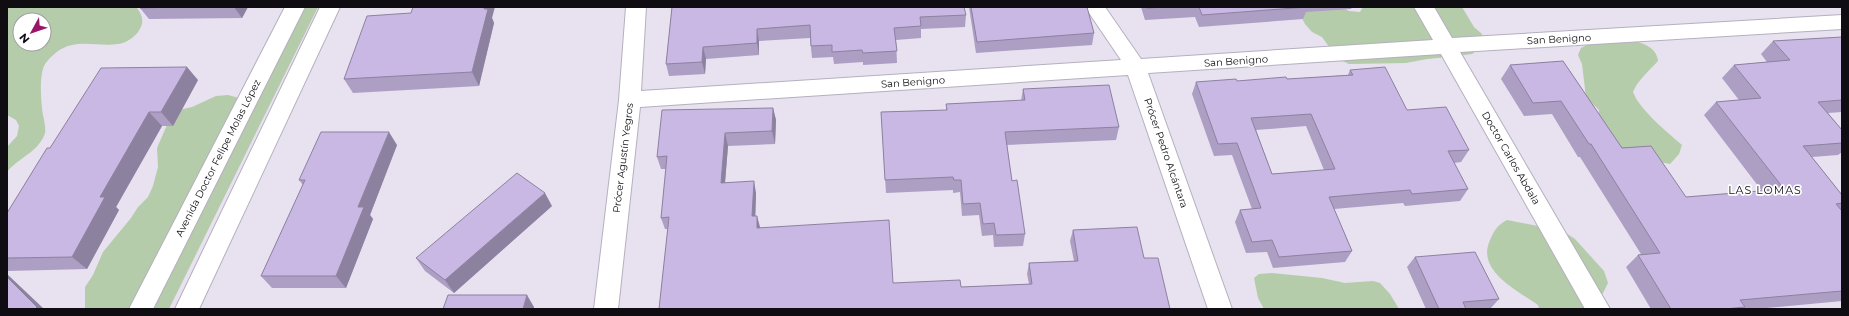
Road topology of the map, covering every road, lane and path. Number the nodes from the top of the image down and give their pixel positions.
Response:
1 (296, 7) edge
2 (330, 7) edge
3 (636, 7) edge
4 (1095, 7) edge
5 (1424, 7) edge
6 (1842, 22) edge
7 (1448, 46) junction
8 (1136, 67) junction
9 (630, 100) junction
10 (141, 309) edge
11 (187, 309) edge
12 (606, 309) edge
13 (1220, 309) edge
14 (1598, 309) edge

1 - 10 street, Avenida Doctor Felipe Molas López
2 - 11 street
3 - 9 street, Prócer Agustín Yegros
4 - 8 street, Prócer Pedro Alcántara
5 - 7 street, Doctor Carlos Abdala
6 - 7 street, San Benigno
7 - 8 street, San Benigno
7 - 14 street, Doctor Carlos Abdala
8 - 9 street, San Benigno
8 - 13 street, Prócer Pedro Alcántara
9 - 12 street, Prócer Agustín Yegros

